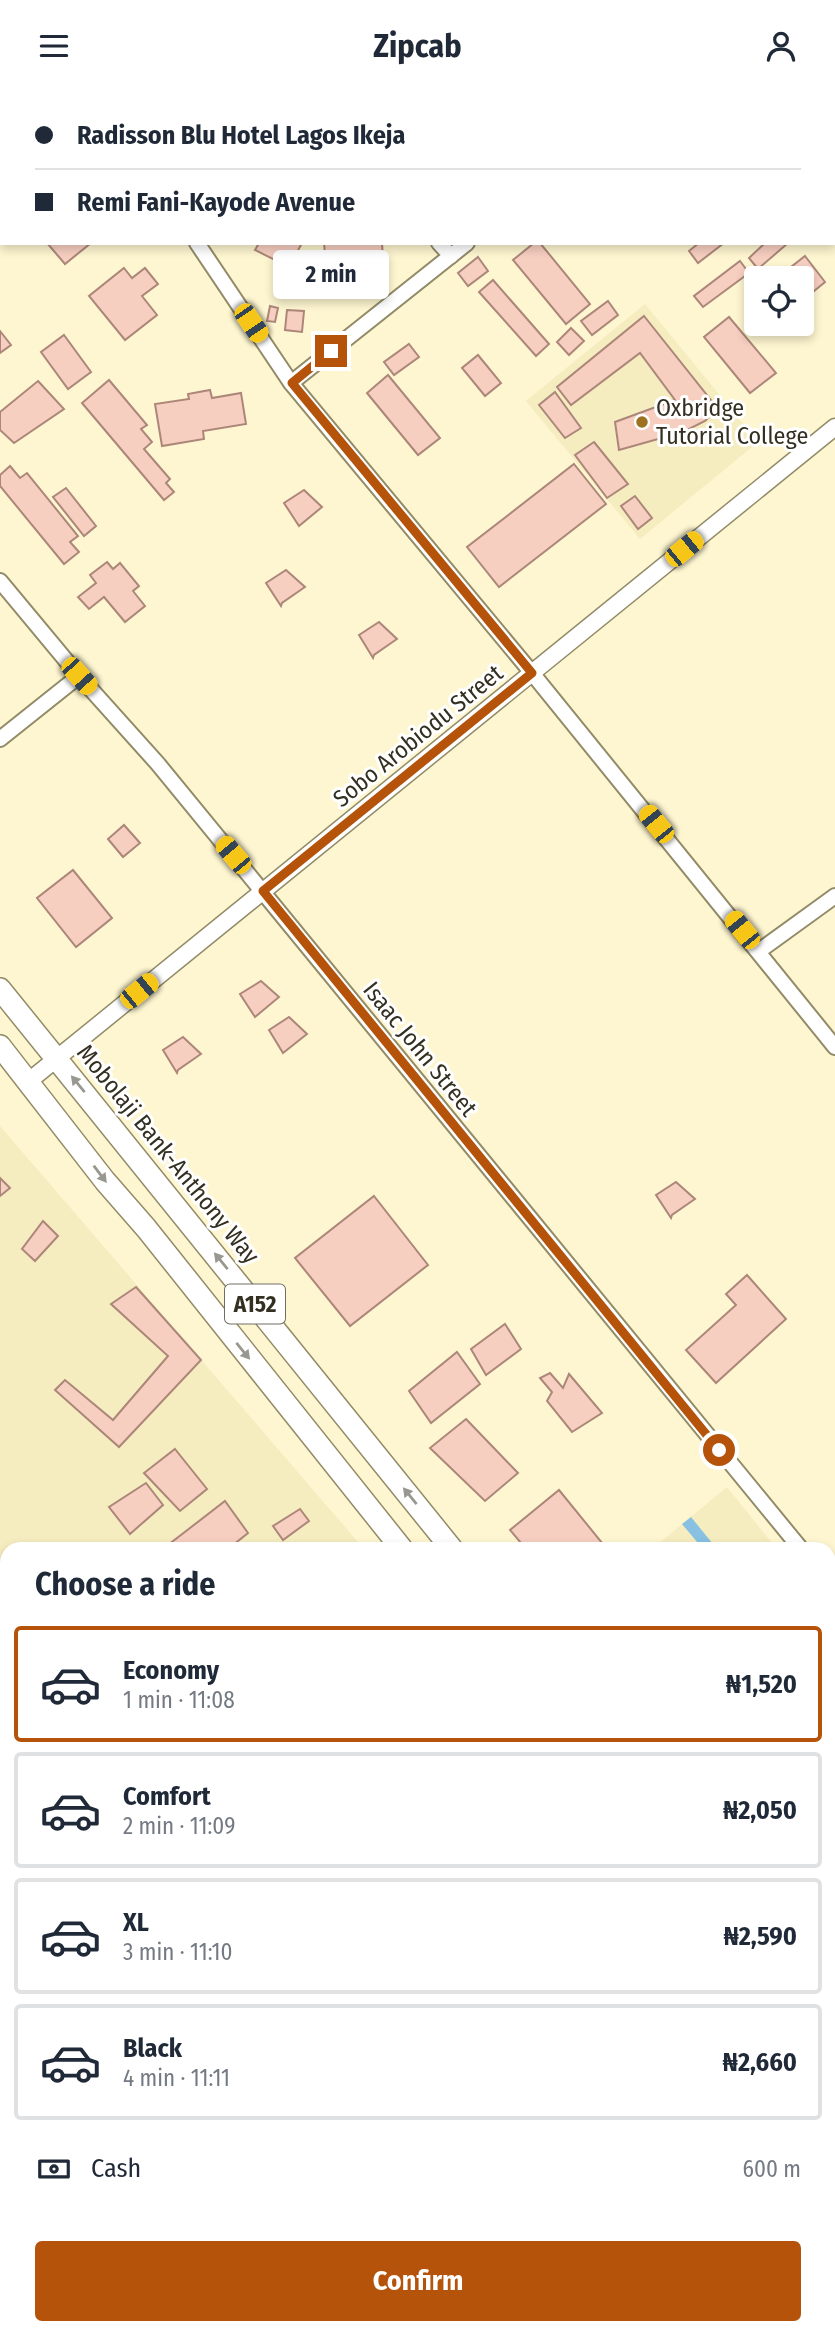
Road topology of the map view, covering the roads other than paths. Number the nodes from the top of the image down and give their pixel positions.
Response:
1 (198, 245) edge
2 (441, 245) edge
3 (465, 245) edge
4 (451, 256) junction
5 (292, 383) junction
6 (835, 427) edge
7 (0, 581) edge
8 (532, 673) junction
9 (79, 676) junction
10 (0, 739) edge
11 (263, 891) junction
12 (835, 896) edge
13 (759, 951) junction
14 (0, 989) edge
15 (0, 1046) edge
16 (835, 1047) edge
17 (57, 1058) junction
18 (29, 1081) junction
19 (396, 1542) edge
20 (446, 1542) edge
21 (795, 1542) edge

1 - 5 street
2 - 4 street
3 - 4 street
4 - 5 street
5 - 8 street
6 - 8 street, Sobo Arobiodu Street
7 - 9 street, Isaac John Street
8 - 11 street, Sobo Arobiodu Street
8 - 13 street
9 - 10 street
9 - 11 street, Isaac John Street
11 - 17 street, Sobo Arobiodu Street
11 - 21 street, Isaac John Street
12 - 13 street
13 - 16 street
14 - 17 main road, Mobolaji Bank-Anthony Way / A152
15 - 18 main road, A152
17 - 18 street, Sobo Arobiodu Street
20 -> 17 main road, Mobolaji Bank-Anthony Way / A152
18 -> 19 main road, A152

